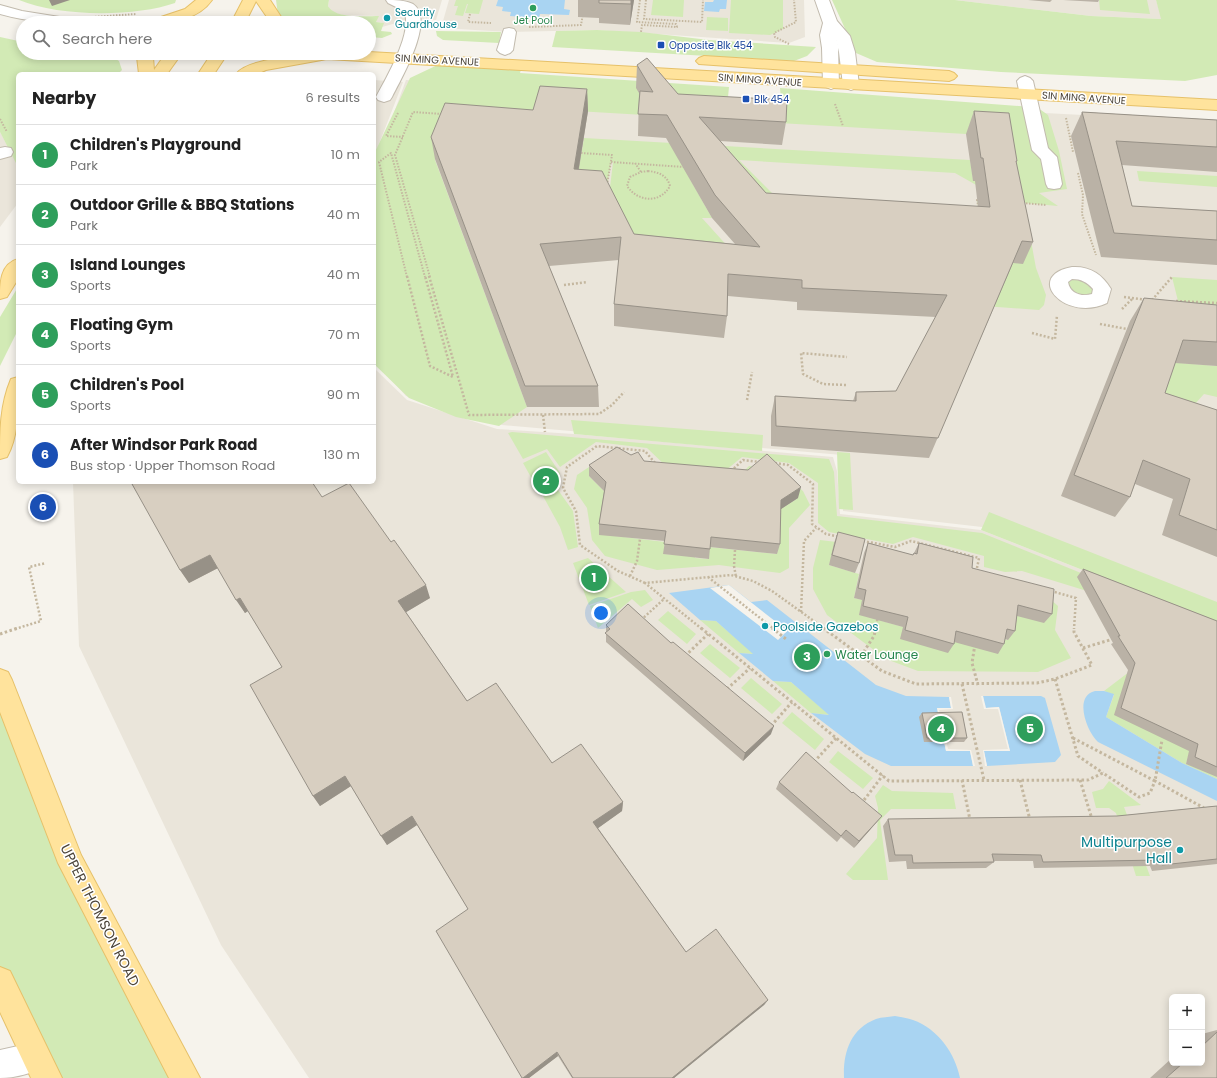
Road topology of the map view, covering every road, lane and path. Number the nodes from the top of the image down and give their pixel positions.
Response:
1 (205, 0) edge
2 (209, 0) edge
3 (250, 0) edge
4 (263, 0) edge
5 (394, 0) edge
6 (640, 0) edge
7 (646, 0) edge
8 (703, 0) edge
9 (794, 0) edge
10 (822, 0) edge
11 (0, 9) edge
12 (178, 16) edge
13 (199, 16) edge
14 (242, 16) edge
15 (273, 16) edge
16 (14, 20) edge
17 (830, 23) junction
18 (510, 32) dead end
19 (641, 32) dead end
20 (376, 45) edge
21 (791, 45) dead end
22 (424, 46) dead end
23 (498, 49) joint
24 (521, 51) dead end
25 (405, 52) junction
26 (376, 53) edge
27 (145, 60) edge
28 (169, 60) edge
29 (215, 60) edge
30 (298, 60) edge
31 (692, 60) dead end
32 (830, 68) junction
33 (850, 69) junction
34 (147, 72) edge
35 (160, 72) edge
36 (207, 72) edge
37 (248, 72) edge
38 (831, 84) junction
39 (851, 85) junction
40 (1035, 88) junction
41 (1195, 90) dead end
42 (384, 97) dead end
43 (835, 104) dead end
44 (1217, 105) edge
45 (443, 114) edge
46 (843, 126) dead end
47 (386, 136) dead end
48 (403, 137) junction
49 (581, 153) edge
50 (396, 160) junction
51 (392, 161) junction
52 (611, 162) junction
53 (635, 163) junction
54 (686, 167) edge
55 (641, 172) junction
56 (1054, 184) dead end
57 (607, 189) edge
58 (1083, 195) dead end
59 (982, 200) dead end
60 (1018, 202) edge
61 (1051, 205) dead end
62 (979, 212) edge
63 (1096, 257) dead end
64 (16, 268) edge
65 (428, 270) junction
66 (423, 271) junction
67 (1172, 277) dead end
68 (587, 282) dead end
69 (564, 286) dead end
70 (0, 292) edge
71 (1152, 300) junction
72 (1159, 300) edge
73 (1174, 301) edge
74 (1217, 304) edge
75 (1125, 308) dead end
76 (1057, 316) dead end
77 (1100, 324) dead end
78 (1127, 329) dead end
79 (1032, 333) dead end
80 (444, 346) junction
81 (449, 346) junction
82 (847, 357) dead end
83 (752, 372) dead end
84 (846, 385) dead end
85 (16, 388) edge
86 (624, 392) dead end
87 (747, 400) dead end
88 (543, 415) junction
89 (545, 432) dead end
90 (0, 451) edge
91 (766, 462) edge
92 (773, 463) edge
93 (659, 467) edge
94 (729, 473) edge
95 (816, 528) junction
96 (841, 537) edge
97 (640, 539) edge
98 (857, 540) edge
99 (734, 550) edge
100 (46, 563) dead end
101 (630, 576) junction
102 (707, 577) junction
103 (736, 577) junction
104 (976, 577) edge
105 (645, 583) junction
106 (1046, 589) edge
107 (664, 598) junction
108 (801, 612) junction
109 (879, 615) edge
110 (638, 622) edge
111 (0, 634) edge
112 (708, 634) junction
113 (1120, 637) edge
114 (786, 638) dead end
115 (975, 641) edge
116 (1083, 648) junction
117 (861, 656) junction
118 (681, 659) edge
119 (750, 668) junction
120 (1055, 679) junction
121 (0, 680) edge
122 (962, 684) junction
123 (978, 685) junction
124 (722, 694) edge
125 (792, 702) junction
126 (766, 730) edge
127 (836, 738) junction
128 (1073, 738) junction
129 (1162, 740) edge
130 (810, 766) edge
131 (1103, 773) junction
132 (883, 775) junction
133 (962, 780) junction
134 (984, 780) junction
135 (1020, 780) junction
136 (1080, 780) junction
137 (1155, 781) junction
138 (858, 808) edge
139 (1210, 812) edge
140 (1094, 823) edge
141 (971, 824) edge
142 (1031, 824) edge
143 (0, 981) edge
144 (0, 1065) edge
145 (42, 1067) edge
146 (185, 1078) edge

1 - 12 main road
2 - 13 main road
3 - 14 main road
4 - 15 main road
5 - 25 street
6 - 19 path
7 - 8 path
9 - 21 path
10 - 17 street
11 - 16 street
17 - 32 street
17 - 33 street
18 - 23 street
20 - 25 main road, SIN MING AVENUE
22 - 25 main road, SIN MING AVENUE
23 - 24 main road
25 - 26 main road, SIN MING AVENUE
25 - 38 main road, SIN MING AVENUE
25 - 42 street
27 - 34 main road
28 - 35 main road
29 - 36 main road
30 - 37 main road
31 - 32 main road, SIN MING AVENUE
32 - 33 main road, SIN MING AVENUE
32 - 38 street
33 - 39 street
33 - 40 main road, SIN MING AVENUE
38 - 39 main road, SIN MING AVENUE
39 - 40 main road, SIN MING AVENUE
40 - 41 main road, SIN MING AVENUE
40 - 44 main road, SIN MING AVENUE
40 - 56 street
43 - 46 path
45 - 48 path
47 - 48 path
48 - 50 path
49 - 52 path
50 - 51 path
50 - 65 path
51 - 66 path
51 - 80 path
52 - 53 path
52 - 57 path
53 - 54 path
53 - 55 path
55 - 55 path
58 - 63 path
59 - 62 path
60 - 61 path
64 - 70 main road
65 - 66 path
65 - 81 path
66 - 80 path
67 - 71 path
68 - 69 path
71 - 72 path
71 - 75 path
73 - 74 path
76 - 79 path
77 - 78 path
80 - 81 path
81 - 88 path
82 - 84 path
83 - 87 path
85 - 90 main road
86 - 88 path
88 - 89 path
91 - 94 path
92 - 95 path
93 - 101 path
95 - 96 path
95 - 108 path
97 - 101 path
98 - 104 path
99 - 103 path
100 - 111 path
101 - 105 path
102 - 103 path
102 - 105 path
102 - 114 path
103 - 108 path
105 - 107 path
106 - 116 path
107 - 110 path
107 - 112 path
108 - 117 path
109 - 117 path
112 - 118 path
112 - 119 path
113 - 116 path
115 - 123 path
116 - 120 path
117 - 122 path
119 - 124 path
119 - 125 path
120 - 123 path
120 - 128 path
121 - 146 main road, UPPER THOMSON ROAD
122 - 123 path
122 - 134 path
125 - 126 path
125 - 127 path
127 - 130 path
127 - 132 path
128 - 131 path
128 - 137 path
129 - 137 path
131 - 136 path
131 - 137 path
132 - 133 path
132 - 138 path
133 - 134 path
133 - 141 path
134 - 135 path
135 - 136 path
135 - 142 path
136 - 140 path
137 - 139 path
143 - 145 main road
144 - 145 street

